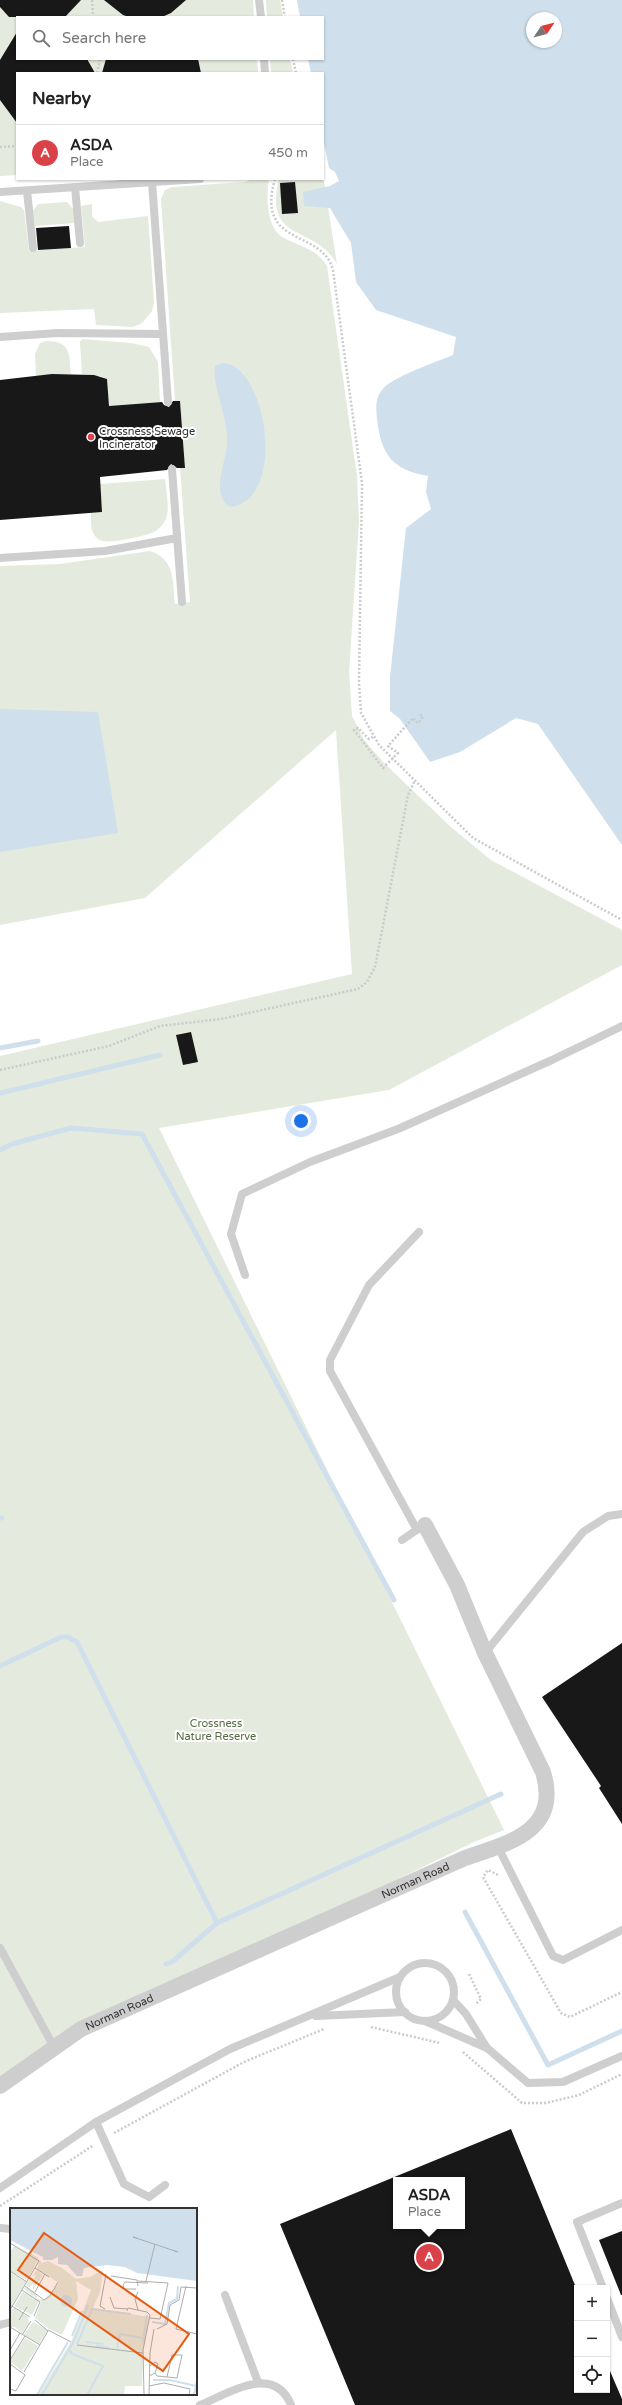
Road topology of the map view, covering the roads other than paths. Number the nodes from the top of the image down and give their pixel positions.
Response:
1 (260, 0) edge
2 (261, 16) edge
3 (264, 60) edge
4 (264, 72) edge
5 (184, 180) edge
6 (152, 182) junction
7 (75, 187) junction
8 (27, 191) junction
9 (0, 192) edge
10 (80, 243) dead end
11 (33, 248) dead end
12 (163, 334) junction
13 (0, 338) edge
14 (168, 402) dead end
15 (172, 469) dead end
16 (177, 538) junction
17 (0, 558) edge
18 (182, 602) dead end
19 (622, 1026) edge
20 (419, 1232) dead end
21 (245, 1276) dead end
22 (622, 1514) edge
23 (421, 1527) junction
24 (402, 1540) dead end
25 (485, 1653) junction
26 (498, 1847) junction
27 (622, 1930) edge
28 (0, 1948) edge
29 (400, 1977) junction
30 (454, 2000) junction
31 (405, 2012) junction
32 (309, 2016) junction
33 (425, 2021) junction
34 (54, 2047) junction
35 (487, 2048) junction
36 (622, 2056) edge
37 (0, 2086) edge
38 (96, 2122) junction
39 (165, 2185) dead end
40 (0, 2188) edge
41 (622, 2203) edge
42 (0, 2228) edge
43 (10, 2229) edge
44 (602, 2285) edge
45 (225, 2295) dead end
46 (610, 2306) edge
47 (10, 2322) edge
48 (0, 2325) edge
49 (622, 2337) edge
50 (258, 2382) junction
51 (200, 2405) edge
52 (291, 2405) edge

1 - 2 lane
3 - 4 lane
5 - 6 lane
6 - 7 lane
6 - 12 lane
7 - 8 lane
7 - 10 lane
8 - 9 lane
8 - 11 lane
12 - 13 lane
12 - 14 lane
15 - 16 lane
16 - 17 lane
16 - 18 lane
19 - 21 lane
20 - 23 lane
22 - 25 lane
23 - 24 lane
23 - 25 street, Norman Road
25 - 26 street, Norman Road
26 - 27 lane
26 - 34 street, Norman Road
28 - 34 lane
29 - 30 lane
29 - 31 lane
29 - 32 lane
30 - 33 lane
30 - 35 lane
31 - 32 lane
31 - 33 lane
32 - 38 lane
33 - 35 lane
34 - 37 street, Norman Road
35 - 36 lane
38 - 39 lane
38 - 40 lane
41 - 44 lane
42 - 43 lane
45 - 50 lane
46 - 49 lane
47 - 48 lane
50 - 51 lane
50 - 52 lane

